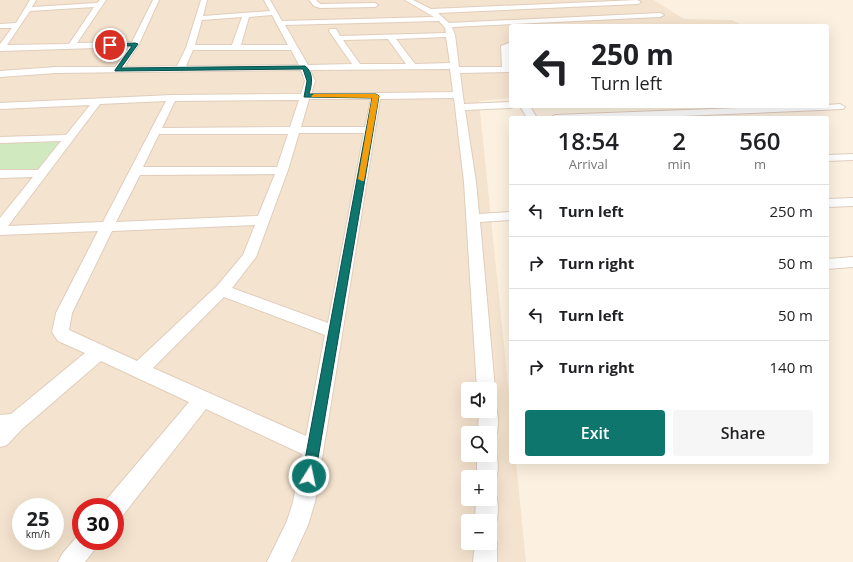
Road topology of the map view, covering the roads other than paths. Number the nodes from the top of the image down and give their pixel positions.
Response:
1 (33, 0) edge
2 (156, 0) edge
3 (204, 0) edge
4 (267, 0) edge
5 (312, 0) edge
6 (408, 0) edge
7 (510, 0) edge
8 (620, 1) edge
9 (101, 2) edge
10 (585, 2) edge
11 (638, 2) dead end
12 (551, 3) edge
13 (375, 5) dead end
14 (515, 7) junction
15 (27, 9) junction
16 (246, 15) junction
17 (660, 15) dead end
18 (441, 17) junction
19 (198, 18) junction
20 (277, 18) junction
21 (326, 22) junction
22 (18, 25) junction
23 (0, 26) edge
24 (390, 36) junction
25 (337, 38) junction
26 (135, 44) junction
27 (509, 45) edge
28 (71, 46) junction
29 (236, 47) junction
30 (190, 48) junction
31 (294, 48) junction
32 (0, 49) edge
33 (413, 66) junction
34 (358, 67) junction
35 (305, 68) junction
36 (456, 68) junction
37 (180, 69) junction
38 (509, 69) edge
39 (117, 70) junction
40 (0, 74) edge
41 (306, 96) junction
42 (376, 96) junction
43 (172, 98) junction
44 (829, 99) edge
45 (460, 101) junction
46 (97, 102) junction
47 (4, 106) edge
48 (509, 106) edge
49 (829, 107) edge
50 (784, 108) edge
51 (672, 110) edge
52 (0, 114) edge
53 (584, 116) edge
54 (295, 130) junction
55 (370, 130) junction
56 (156, 131) junction
57 (68, 138) junction
58 (0, 140) edge
59 (853, 157) edge
60 (829, 158) edge
61 (282, 170) junction
62 (136, 171) junction
63 (42, 173) junction
64 (0, 174) edge
65 (853, 202) edge
66 (829, 203) edge
67 (509, 216) edge
68 (473, 218) junction
69 (263, 220) junction
70 (108, 226) junction
71 (0, 227) edge
72 (0, 231) edge
73 (853, 262) edge
74 (829, 264) edge
75 (222, 290) junction
76 (334, 332) junction
77 (99, 352) junction
78 (138, 370) junction
79 (485, 382) edge
80 (203, 399) junction
81 (8, 424) edge
82 (0, 438) edge
83 (313, 449) junction
84 (122, 498) edge
85 (80, 550) edge
86 (486, 550) edge
87 (70, 562) edge
88 (279, 562) edge
89 (485, 562) edge

1 - 15 street
2 - 26 street
3 - 19 street
4 - 20 street
5 - 13 street
6 - 18 street
7 - 14 street
8 - 10 street
8 - 11 street
9 - 15 street
9 - 28 street
10 - 12 street
12 - 14 street
14 - 18 street
15 - 22 street
16 - 19 street
16 - 20 street
16 - 29 street
17 - 18 street
18 - 21 street
18 - 24 street
18 - 36 street
19 - 30 street
20 - 21 street
20 - 31 street
21 - 25 street
22 - 23 street
22 - 32 street
24 - 25 street
24 - 33 street
25 - 34 street
26 - 28 street
26 - 39 street
27 - 38 street
28 - 32 street
29 - 30 street
29 - 31 street
30 - 37 street
31 - 35 street
33 - 34 street
33 - 36 street
34 - 35 street
35 - 37 street
35 - 41 street
36 - 38 street
36 - 45 street
37 - 39 street
39 - 40 street
41 - 42 street
41 - 43 street
41 - 54 street
42 - 45 street
42 - 55 street
43 - 46 street
43 - 56 street
44 - 49 street
45 - 48 street
45 - 68 street
46 - 47 street
46 - 57 street
47 - 52 street
50 - 51 street
51 - 53 street
54 - 55 street
54 - 56 street
54 - 61 street
55 - 76 street
56 - 62 street
57 - 58 street
57 - 63 street
59 - 60 street
61 - 62 street
61 - 69 street
62 - 70 street
63 - 64 street
63 - 71 street
65 - 66 street
67 - 68 street
68 - 79 street
69 - 70 street
69 - 75 street
70 - 72 street
70 - 77 street
73 - 74 street
75 - 76 street
75 - 78 street
76 - 83 street
77 - 78 street
77 - 81 street
78 - 80 street
80 - 83 street
80 - 84 street
81 - 82 street
83 - 88 street
85 - 87 street
86 - 89 street

